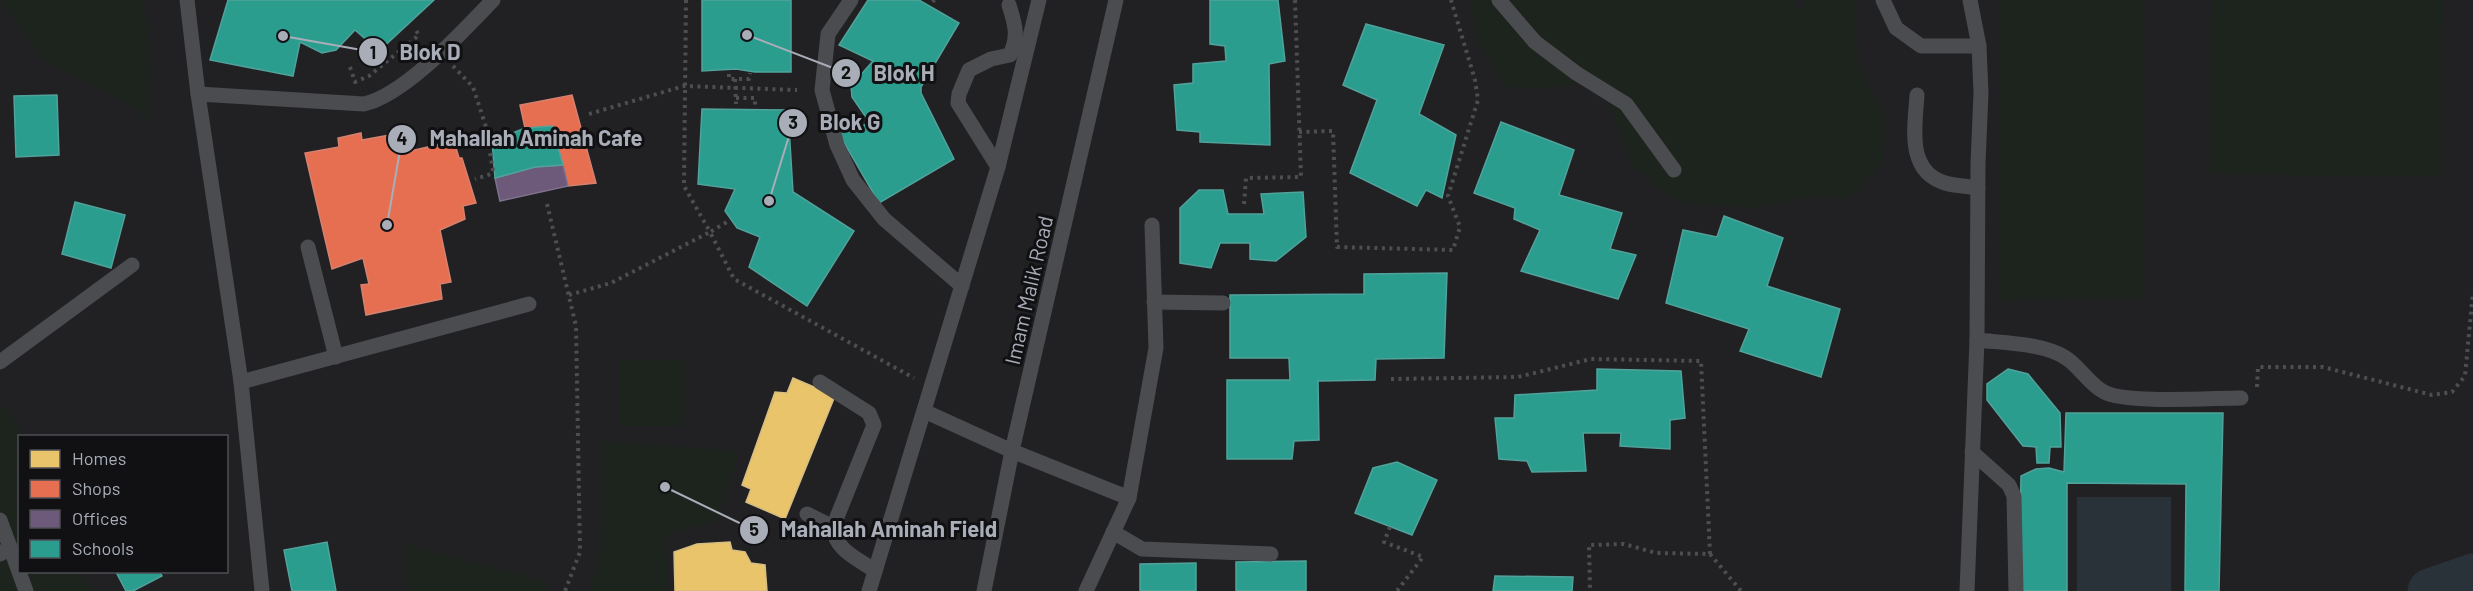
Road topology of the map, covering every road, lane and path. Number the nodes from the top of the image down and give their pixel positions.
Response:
1 (187, 0) edge
2 (493, 0) edge
3 (686, 0) edge
4 (851, 0) edge
5 (1039, 0) edge
6 (1116, 0) edge
7 (1295, 0) edge
8 (1451, 0) edge
9 (1499, 0) edge
10 (1883, 0) edge
11 (1970, 0) edge
12 (1004, 3) edge
13 (1035, 16) junction
14 (415, 29) dead end
15 (1978, 45) junction
16 (452, 64) dead end
17 (350, 67) dead end
18 (750, 73) dead end
19 (729, 74) dead end
20 (735, 80) junction
21 (684, 86) junction
22 (735, 88) junction
23 (797, 90) dead end
24 (198, 94) junction
25 (1917, 94) dead end
26 (755, 107) dead end
27 (589, 114) dead end
28 (1299, 132) junction
29 (998, 167) junction
30 (1674, 170) dead end
31 (475, 179) dead end
32 (1978, 188) junction
33 (547, 204) dead end
34 (1244, 204) dead end
35 (726, 222) dead end
36 (1152, 225) dead end
37 (710, 232) junction
38 (308, 248) dead end
39 (132, 265) dead end
40 (962, 286) junction
41 (2473, 292) edge
42 (569, 295) dead end
43 (1154, 302) junction
44 (1223, 303) dead end
45 (529, 304) dead end
46 (1977, 340) junction
47 (336, 357) junction
48 (0, 363) edge
49 (1391, 379) dead end
50 (240, 382) junction
51 (820, 382) dead end
52 (932, 388) junction
53 (2241, 398) joint
54 (924, 411) junction
55 (1012, 451) junction
56 (1972, 452) junction
57 (1129, 498) junction
58 (807, 514) dead end
59 (0, 520) edge
60 (833, 526) junction
61 (1390, 526) dead end
62 (1113, 532) junction
63 (5, 550) edge
64 (1271, 554) dead end
65 (1710, 554) junction
66 (875, 570) junction
67 (26, 591) edge
68 (262, 591) edge
69 (565, 591) edge
70 (869, 591) edge
71 (984, 591) edge
72 (1086, 591) edge
73 (1397, 591) edge
74 (1590, 591) edge
75 (1741, 591) edge
76 (1967, 591) edge
77 (2016, 591) edge

1 - 24 lane
2 - 24 lane
3 - 21 path
4 - 40 lane
5 - 13 lane
6 - 55 lane, Imam Malik Road
7 - 28 path
8 - 28 path
9 - 30 lane
10 - 15 lane
11 - 15 lane
12 - 13 lane
12 - 29 lane
13 - 29 lane
14 - 17 path
15 - 32 lane
16 - 31 path
18 - 20 path
19 - 20 path
20 - 22 path
21 - 22 path
21 - 27 path
21 - 37 path
22 - 23 path
22 - 26 path
24 - 50 lane
25 - 32 lane
28 - 34 path
29 - 40 lane
32 - 46 lane
33 - 69 path
35 - 37 path
36 - 43 lane
37 - 42 path
37 - 52 path
38 - 47 lane
39 - 48 lane
40 - 52 lane
41 - 53 path
43 - 44 lane
43 - 57 lane
45 - 47 lane
46 - 53 lane
46 - 56 lane
47 - 50 lane
49 - 65 path
50 - 68 lane
51 - 60 lane
52 - 54 lane
54 - 55 lane
54 - 66 lane
55 - 57 lane
55 - 71 lane, Imam Malik Road
56 - 76 lane
56 - 77 lane
57 - 62 lane
58 - 60 lane
59 - 63 lane
60 - 66 lane
61 - 73 path
62 - 64 lane
62 - 72 lane
63 - 67 lane
65 - 74 path
65 - 75 path
66 - 70 lane

